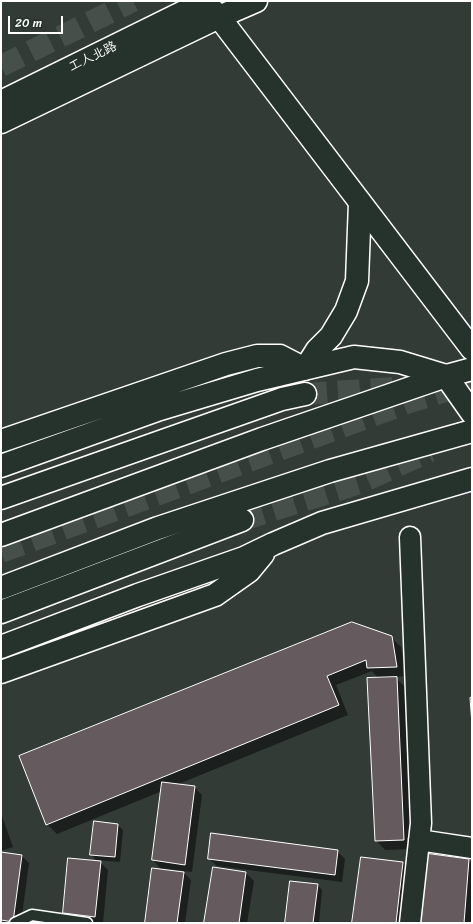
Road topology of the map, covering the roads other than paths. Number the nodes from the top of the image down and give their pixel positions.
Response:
1 (256, 1) edge
2 (208, 5) edge
3 (1, 102) edge
4 (1, 122) edge
5 (360, 203) junction
6 (472, 349) edge
7 (305, 369) junction
8 (472, 369) edge
9 (446, 376) junction
10 (305, 394) tunnel mouth
11 (472, 413) edge
12 (472, 431) edge
13 (1, 441) edge
14 (1, 466) edge
15 (472, 479) edge
16 (1, 498) edge
17 (242, 520) tunnel mouth
18 (1, 535) edge
19 (410, 537) dead end
20 (273, 544) junction
21 (1, 588) edge
22 (1, 612) edge
23 (1, 647) edge
24 (1, 672) edge
25 (419, 840) junction
26 (472, 848) edge
27 (15, 923) edge
28 (87, 923) edge
29 (410, 923) edge

1 - 2 main road
2 - 3 main road, 工人北路
2 - 4 main road
2 - 5 main road
5 - 6 main road
5 - 7 main road
7 - 9 main road
7 - 13 main road
7 - 14 main road
8 - 9 main road
9 - 11 main road
9 - 18 main road
10 - 16 main road
12 - 21 main road
15 - 20 main road
17 - 22 main road
19 - 25 street
20 - 23 main road
20 - 24 main road
25 - 26 street
25 - 29 street
27 - 28 lane

